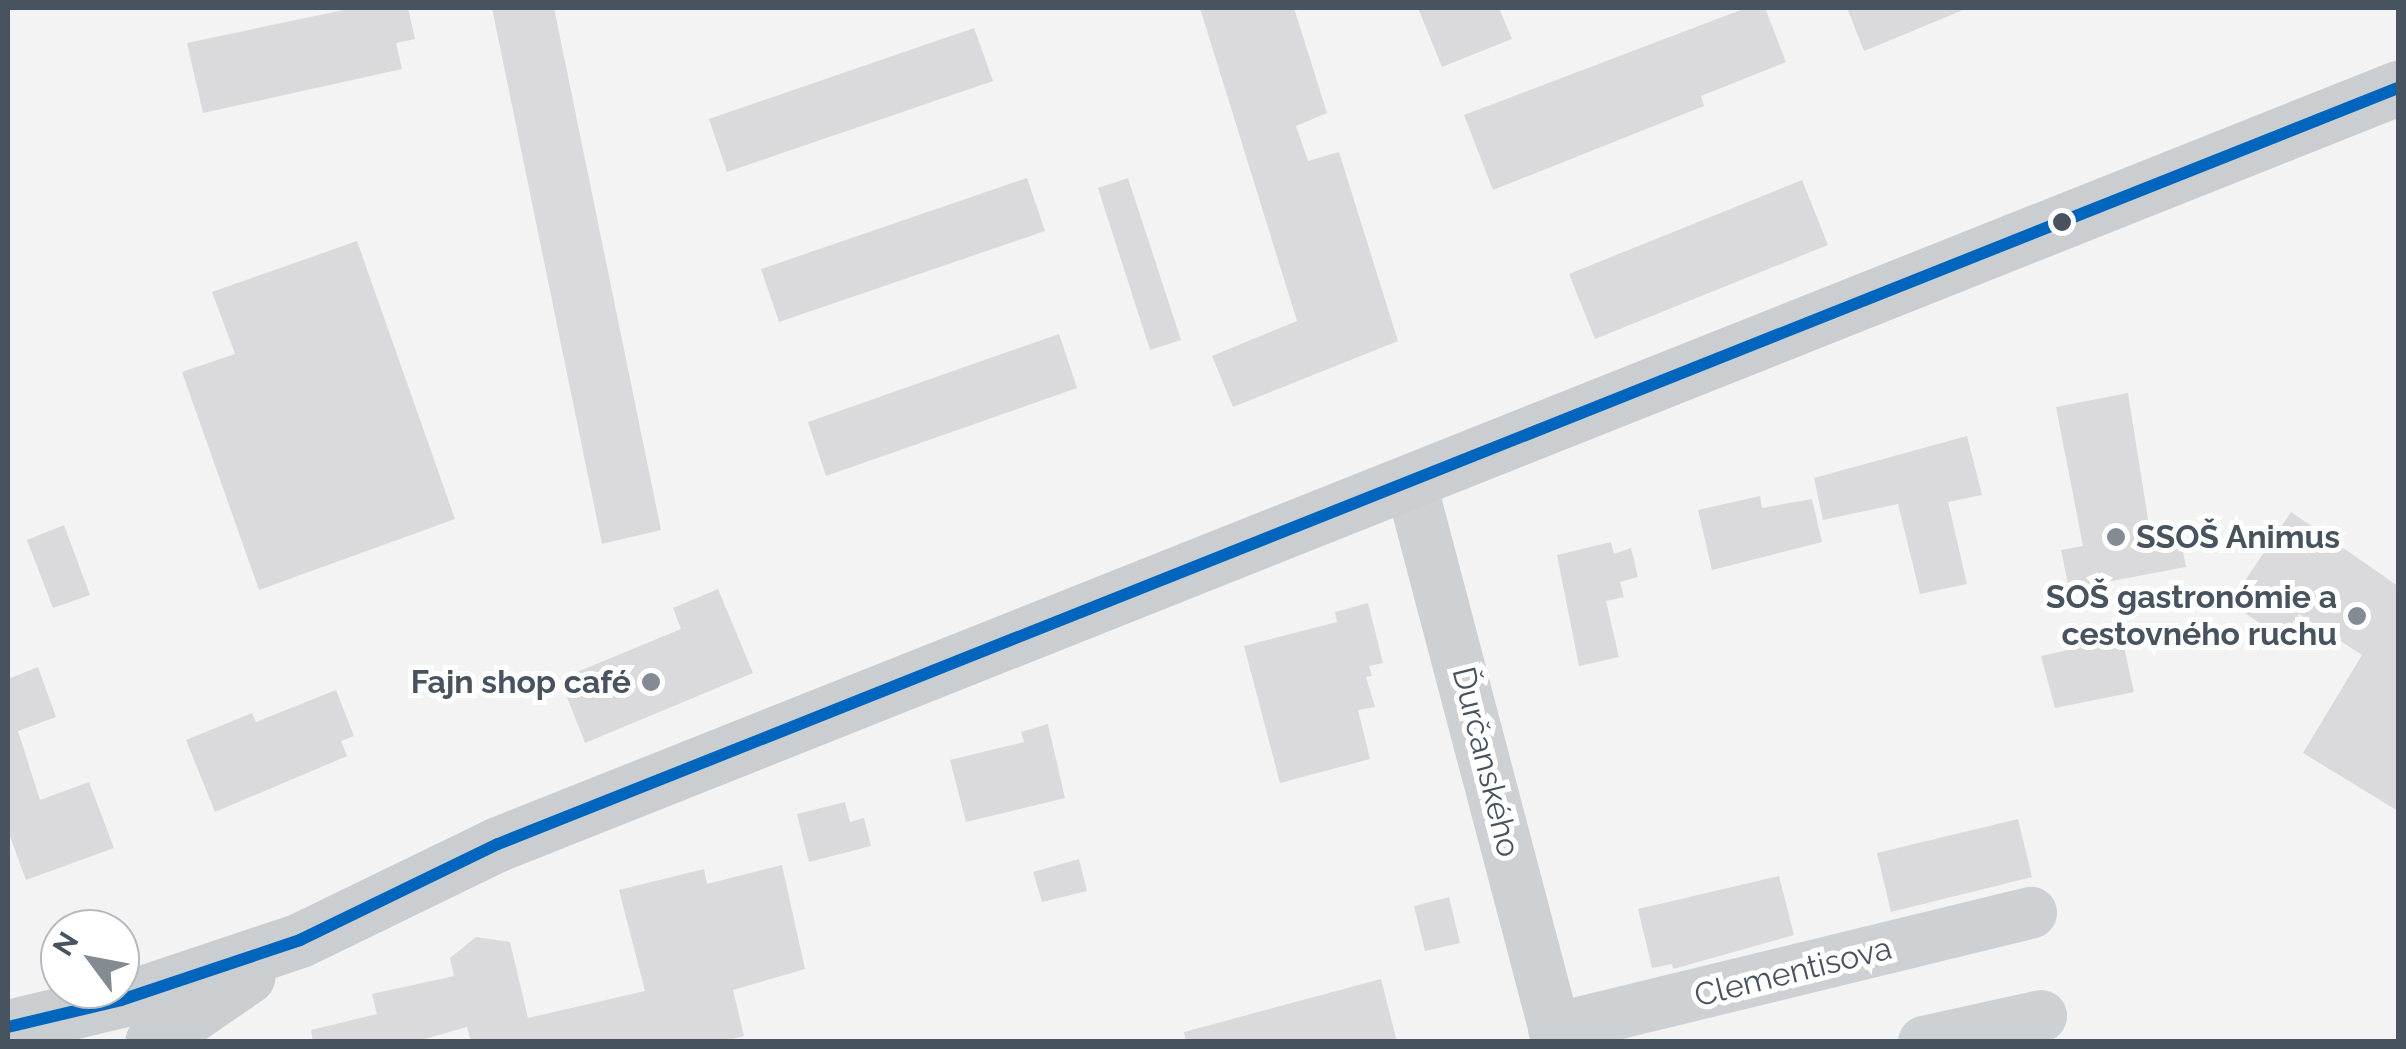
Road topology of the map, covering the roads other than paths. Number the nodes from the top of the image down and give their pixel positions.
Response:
1 (2398, 88) edge
2 (1410, 484) junction
3 (2031, 914) dead end
4 (300, 940) junction
5 (2040, 1016) dead end
6 (8, 1027) edge
7 (1556, 1035) edge
8 (152, 1042) edge
9 (1924, 1042) edge

1 - 2 main road
2 - 4 main road
2 - 7 street, Ďurčanského
3 - 7 street, Clementisova
4 - 6 main road
4 - 8 main road
5 - 9 street

